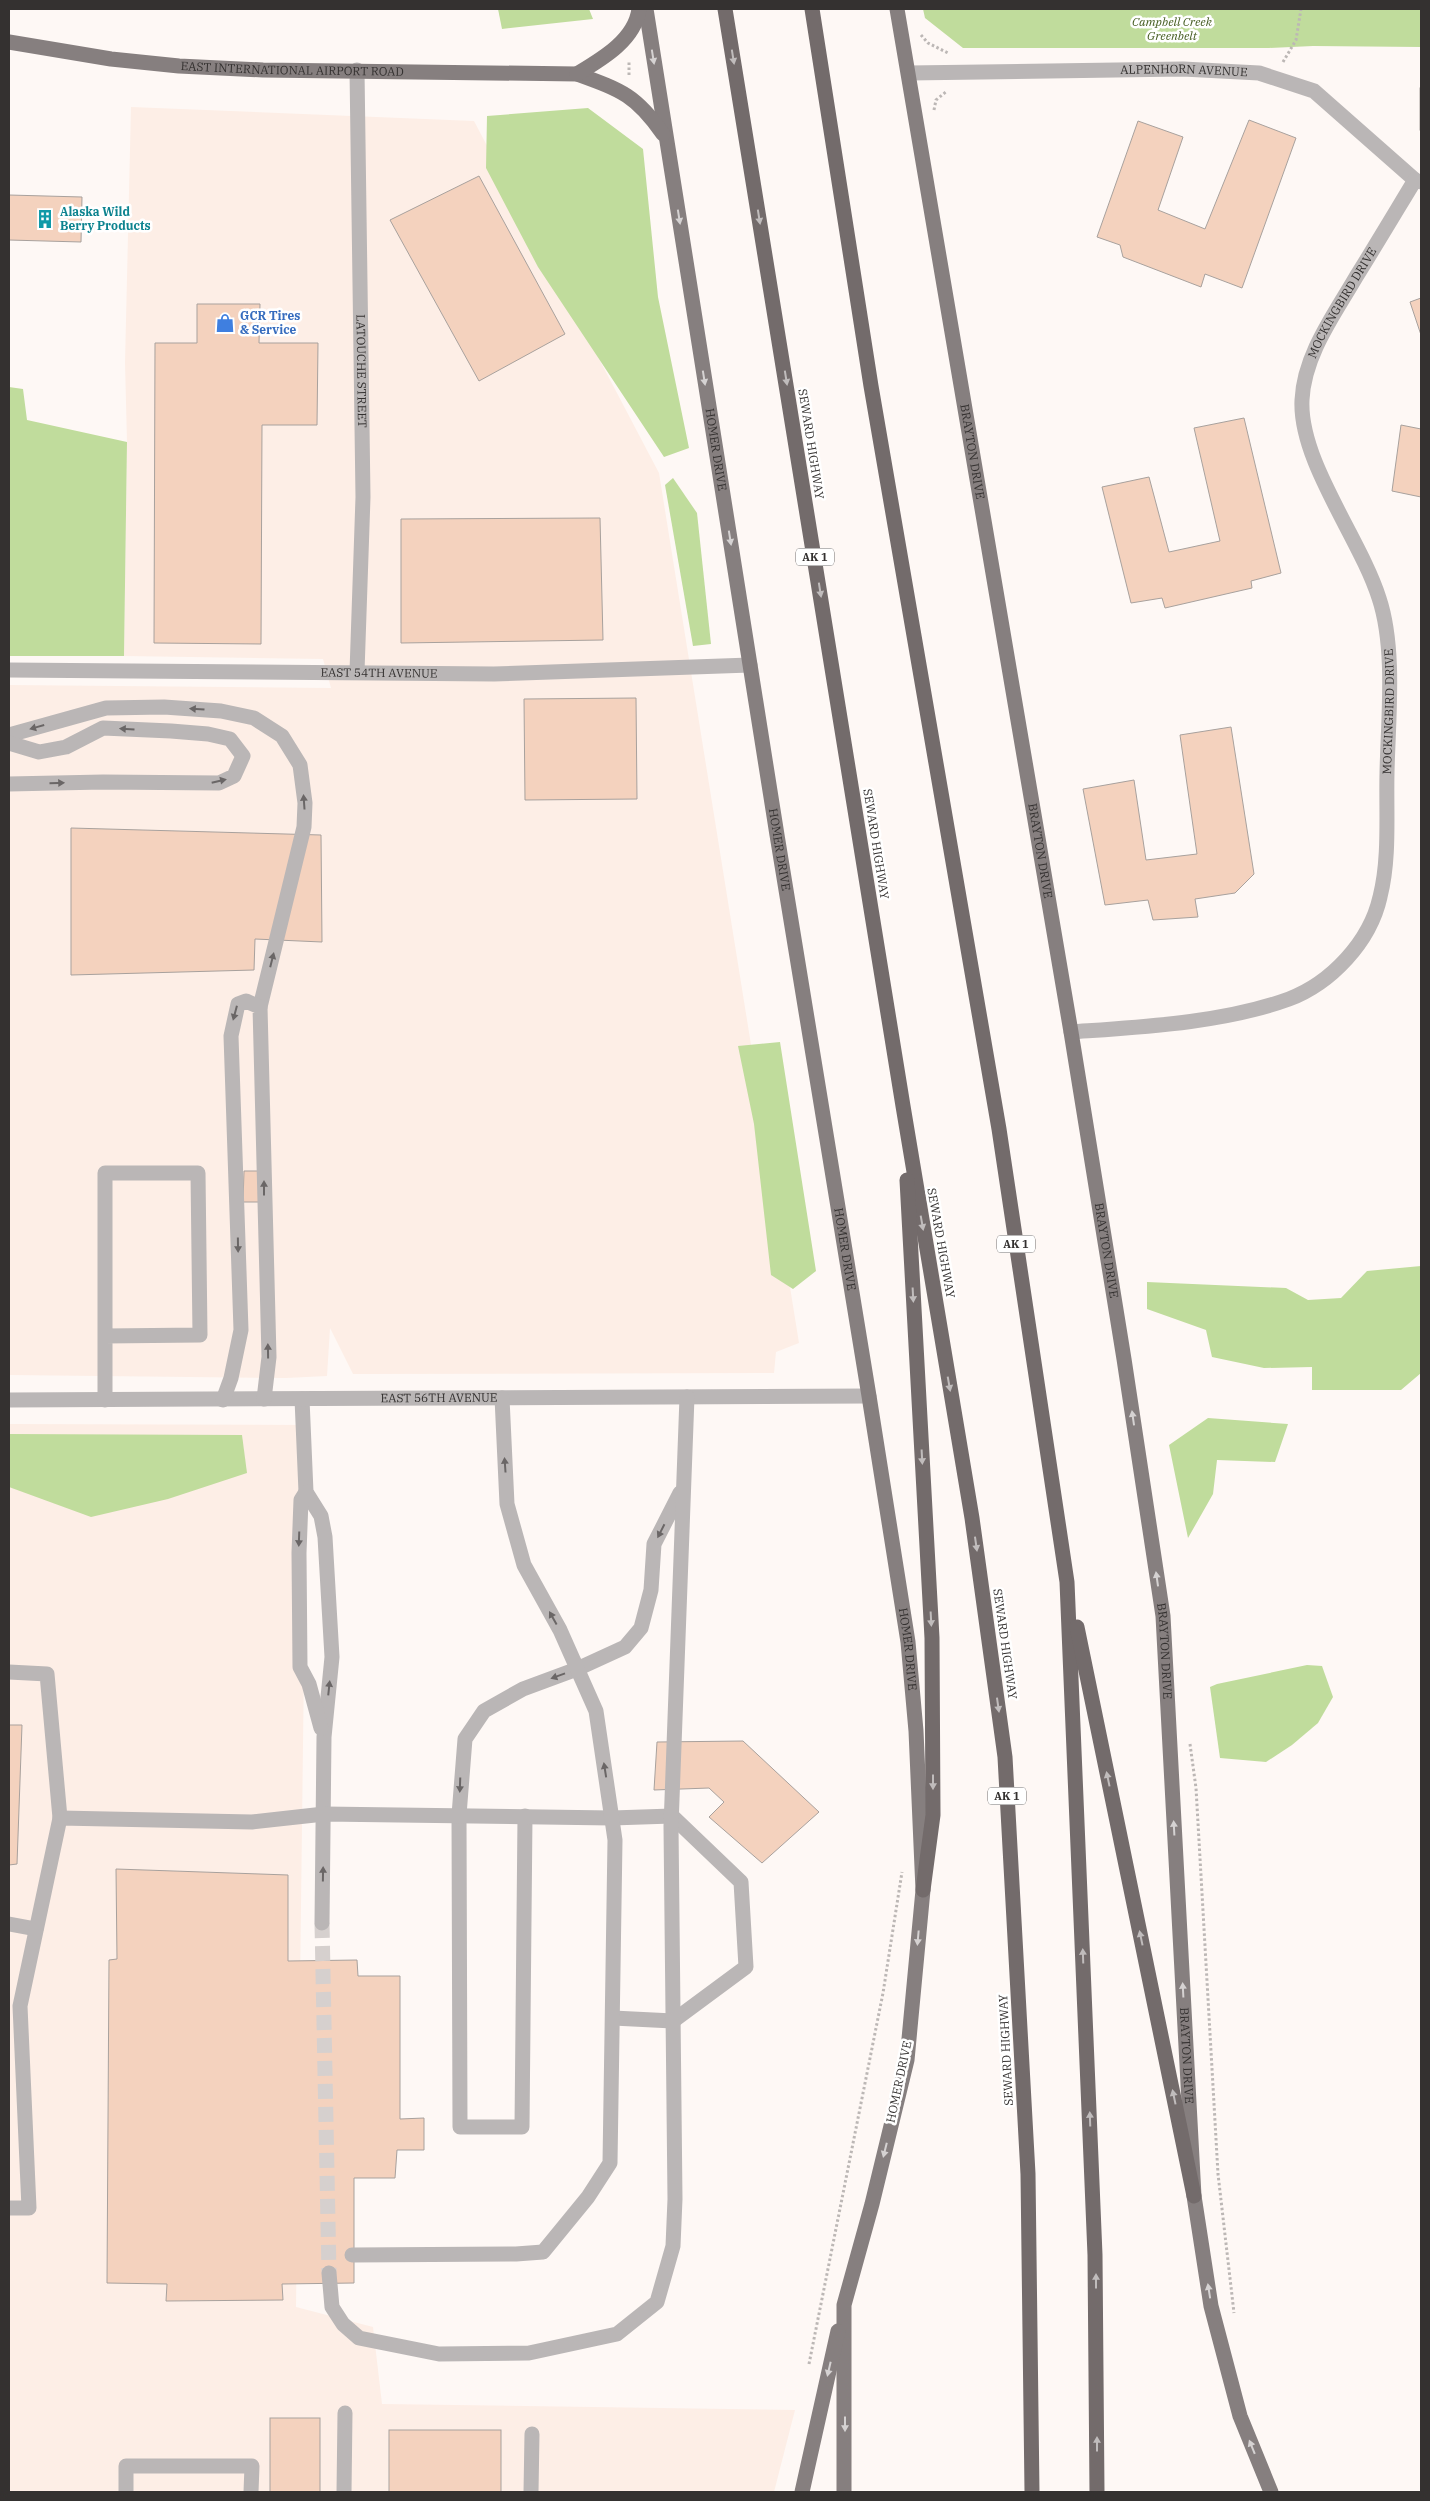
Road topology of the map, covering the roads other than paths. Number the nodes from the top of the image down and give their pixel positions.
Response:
1 (639, 9) edge
2 (646, 9) edge
3 (725, 9) edge
4 (812, 9) edge
5 (897, 9) edge
6 (9, 42) edge
7 (357, 70) junction
8 (909, 73) junction
9 (577, 74) junction
10 (666, 138) junction
11 (1418, 181) edge
12 (750, 665) junction
13 (9, 670) edge
14 (358, 672) junction
15 (9, 735) edge
16 (9, 743) edge
17 (9, 784) edge
18 (260, 1008) junction
19 (1071, 1032) junction
20 (903, 1106) junction
21 (105, 1336) junction
22 (869, 1396) junction
23 (687, 1397) junction
24 (502, 1398) junction
25 (264, 1399) junction
26 (302, 1399) junction
27 (9, 1400) edge
28 (105, 1400) junction
29 (223, 1400) junction
30 (683, 1487) junction
31 (306, 1492) junction
32 (1067, 1582) junction
33 (577, 1669) junction
34 (9, 1672) edge
35 (324, 1737) junction
36 (324, 1814) junction
37 (459, 1815) junction
38 (525, 1816) junction
39 (672, 1816) junction
40 (60, 1818) junction
41 (612, 1818) junction
42 (923, 1890) junction
43 (322, 1923) tunnel mouth
44 (9, 1924) edge
45 (36, 1929) junction
46 (613, 2018) junction
47 (673, 2021) junction
48 (1194, 2196) junction
49 (9, 2208) edge
50 (352, 2255) dead end
51 (329, 2273) tunnel mouth
52 (844, 2305) junction
53 (345, 2413) dead end
54 (532, 2434) dead end
55 (126, 2492) edge
56 (251, 2492) edge
57 (344, 2492) edge
58 (531, 2492) edge
59 (802, 2492) edge
60 (844, 2492) edge
61 (1032, 2492) edge
62 (1097, 2492) edge
63 (1271, 2492) edge

1 - 9 main road
2 -> 10 main road, HOMER DRIVE
3 -> 20 highway, SEWARD HIGHWAY / AK 1
4 - 32 highway, AK 1
5 - 8 main road, BRAYTON DRIVE
6 - 7 main road, EAST INTERNATIONAL AIRPORT ROAD
7 - 9 main road, EAST INTERNATIONAL AIRPORT ROAD
7 - 14 street, LATOUCHE STREET
8 - 11 street, ALPENHORN AVENUE
8 - 19 main road, BRAYTON DRIVE
9 - 10 main road, EAST INTERNATIONAL AIRPORT ROAD
10 -> 12 main road, HOMER DRIVE
11 - 19 street, MOCKINGBIRD DRIVE
12 - 14 street, EAST 54TH AVENUE
12 - 22 main road, HOMER DRIVE
13 - 14 street, EAST 54TH AVENUE
18 -> 15 street
17 -> 16 street
25 -> 18 street
18 -> 29 street
48 -> 19 main road, BRAYTON DRIVE
20 -> 42 highway
20 -> 61 highway, SEWARD HIGHWAY / AK 1
21 - 21 street
21 - 28 street
22 - 23 street, EAST 56TH AVENUE
22 - 42 main road, HOMER DRIVE
23 - 24 street, EAST 56TH AVENUE
23 - 30 street
24 - 26 street, EAST 56TH AVENUE
33 -> 24 street
25 - 26 street, EAST 56TH AVENUE
25 - 29 street, EAST 56TH AVENUE
26 - 31 street
27 - 28 street, EAST 56TH AVENUE
28 - 29 street, EAST 56TH AVENUE
30 -> 33 street
30 - 39 street
35 -> 31 street
31 -> 35 street
48 -> 32 highway
62 -> 32 highway, AK 1
33 -> 37 street
41 -> 33 street
34 - 40 street
35 - 36 street
36 - 37 street
36 - 40 street
43 -> 36 street
37 - 38 street
37 - 38 street
38 - 41 street
39 - 41 street
39 - 47 street
39 - 47 street
40 - 45 street
41 - 46 street
42 -> 52 main road, HOMER DRIVE
44 - 45 street
45 - 49 street
46 - 47 street
46 - 50 street
47 - 51 street
63 -> 48 main road, BRAYTON DRIVE
52 -> 59 main road
52 -> 60 main road, HOMER DRIVE
53 - 57 street
54 - 58 street
55 - 56 street

